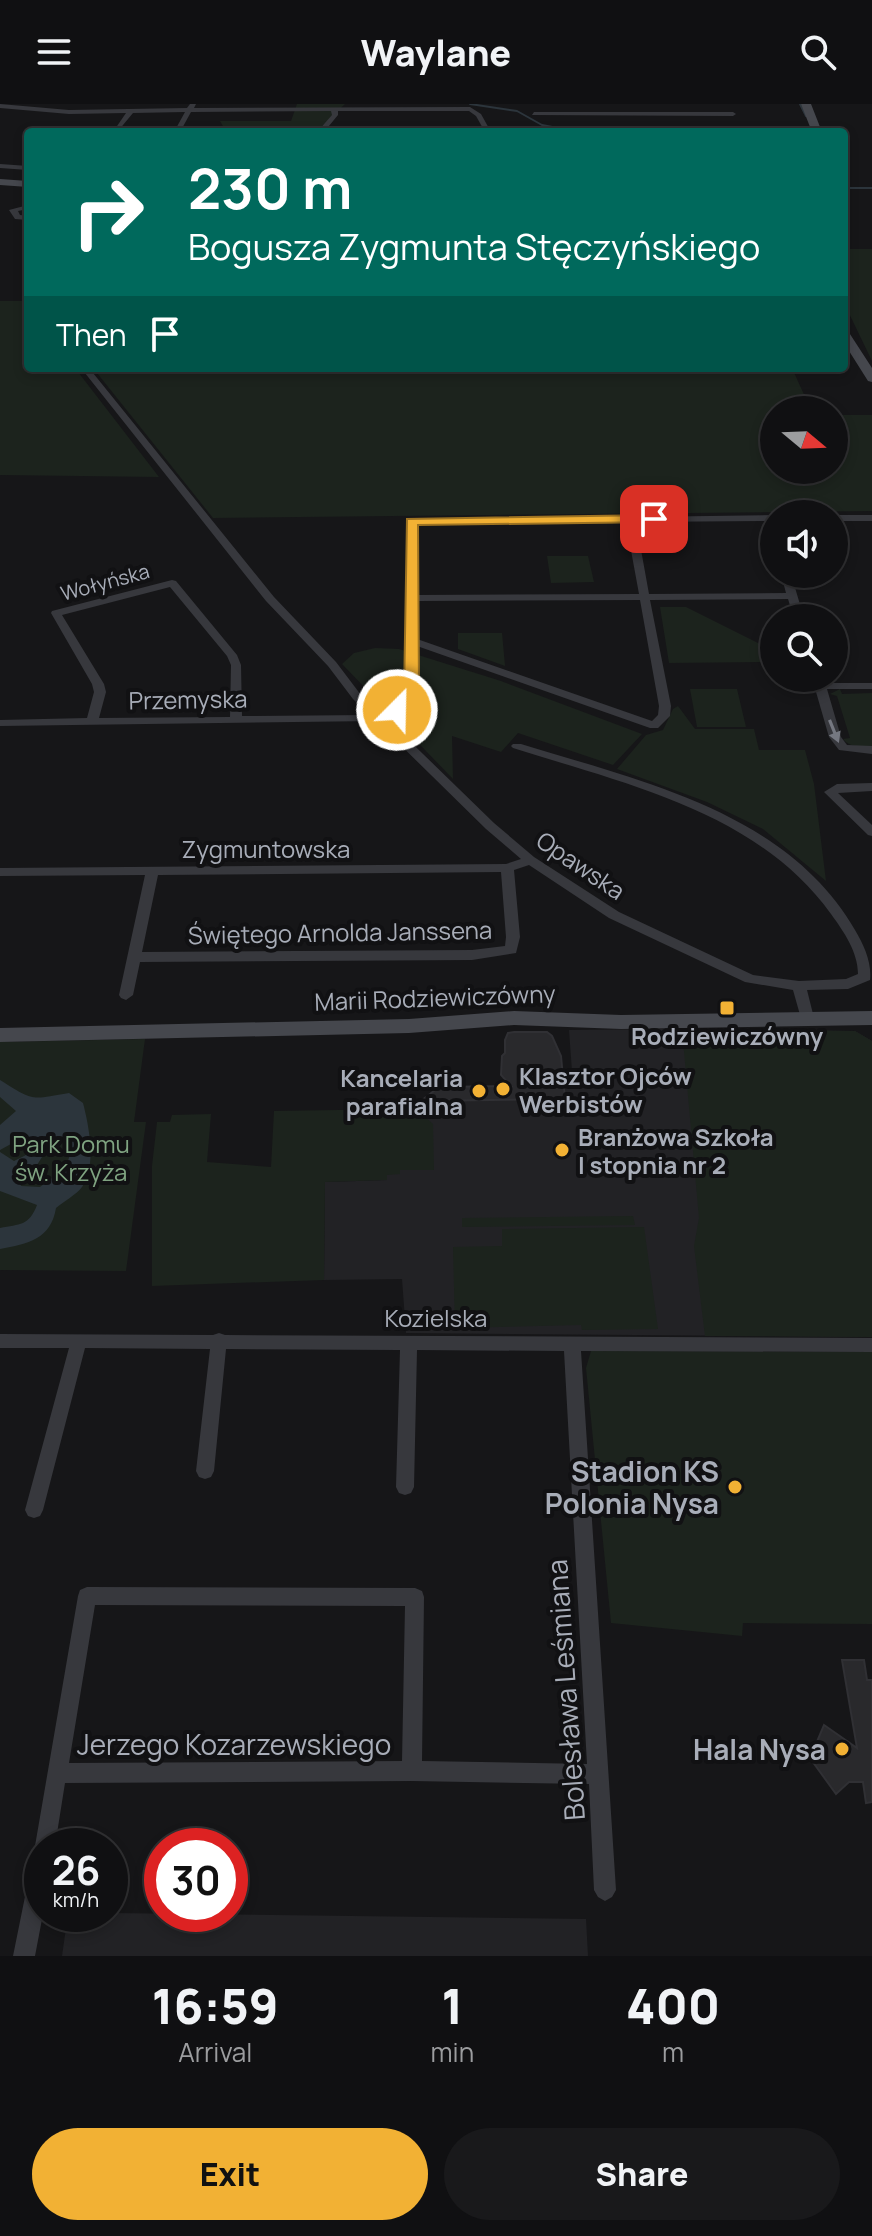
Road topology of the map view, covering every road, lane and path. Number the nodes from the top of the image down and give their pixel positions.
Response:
1 (806, 104) edge
2 (731, 105) edge
3 (0, 106) edge
4 (191, 107) edge
5 (334, 110) junction
6 (131, 111) junction
7 (534, 114) dead end
8 (733, 114) junction
9 (119, 128) edge
10 (179, 128) edge
11 (324, 128) edge
12 (486, 128) edge
13 (735, 128) edge
14 (815, 128) edge
15 (0, 166) edge
16 (24, 168) edge
17 (0, 182) edge
18 (24, 184) edge
19 (24, 208) edge
20 (24, 218) edge
21 (848, 340) edge
22 (88, 372) edge
23 (872, 378) edge
24 (760, 518) edge
25 (848, 518) edge
26 (872, 518) edge
27 (630, 519) junction
28 (790, 588) edge
29 (793, 596) junction
30 (412, 598) junction
31 (646, 598) junction
32 (795, 604) edge
33 (412, 641) junction
34 (848, 685) edge
35 (872, 686) edge
36 (822, 692) edge
37 (377, 718) junction
38 (236, 721) junction
39 (92, 722) junction
40 (0, 723) edge
41 (517, 746) dead end
42 (872, 750) edge
43 (872, 787) edge
44 (872, 832) edge
45 (530, 860) junction
46 (507, 868) junction
47 (152, 871) junction
48 (0, 872) edge
49 (134, 957) junction
50 (799, 986) junction
51 (126, 995) dead end
52 (807, 1018) junction
53 (872, 1018) edge
54 (0, 1035) edge
55 (219, 1340) junction
56 (0, 1341) edge
57 (79, 1341) junction
58 (409, 1342) junction
59 (572, 1342) junction
60 (872, 1345) edge
61 (205, 1471) dead end
62 (405, 1487) dead end
63 (34, 1510) dead end
64 (412, 1771) junction
65 (57, 1773) junction
66 (599, 1774) junction
67 (48, 1828) edge
68 (605, 1890) dead end
69 (29, 1932) edge
70 (24, 1956) edge

1 - 14 street
2 - 8 street
3 - 6 street
4 - 5 street
4 - 6 street
4 - 10 street
5 - 11 street
5 - 12 street
6 - 9 street
7 - 8 street
8 - 13 street
15 - 16 street
17 - 18 street
19 - 20 street
21 - 23 street
22 - 37 street, Opawska
24 - 27 street
25 - 26 street
27 - 30 street
27 - 31 street
28 - 29 street
29 - 31 street
29 - 32 street
30 - 31 street
30 - 33 street
31 - 33 street
33 - 37 street
34 - 35 street
36 -> 42 street
37 - 38 street, Przemyska
37 - 45 street, Opawska
38 - 39 street, Przemyska
38 - 39 street, Wołyńska
39 - 40 street, Przemyska
41 - 50 street, Opawska
43 - 44 street
45 - 46 street, Zygmuntowska
45 - 50 street, Opawska
46 - 47 street, Zygmuntowska
46 - 49 street, Świętego Arnolda Janssena
47 - 48 street, Zygmuntowska
47 - 49 street
49 - 51 street
50 - 52 street
52 - 53 street, Marii Rodziewiczówny
52 - 54 street, Marii Rodziewiczówny
55 - 57 street, Kozielska
55 - 58 street, Kozielska
55 - 61 street
56 - 57 street, Kozielska
57 - 63 street
58 - 59 street, Kozielska
58 - 62 street
59 - 60 street, Kozielska
59 - 66 street, Bolesława Leśmiana
64 - 65 street, Jerzego Kozarzewskiego
64 - 65 street, Jerzego Kozarzewskiego
64 - 66 street, Jerzego Kozarzewskiego
65 - 67 street, Jerzego Kozarzewskiego
66 - 68 street, Bolesława Leśmiana
69 - 70 street

